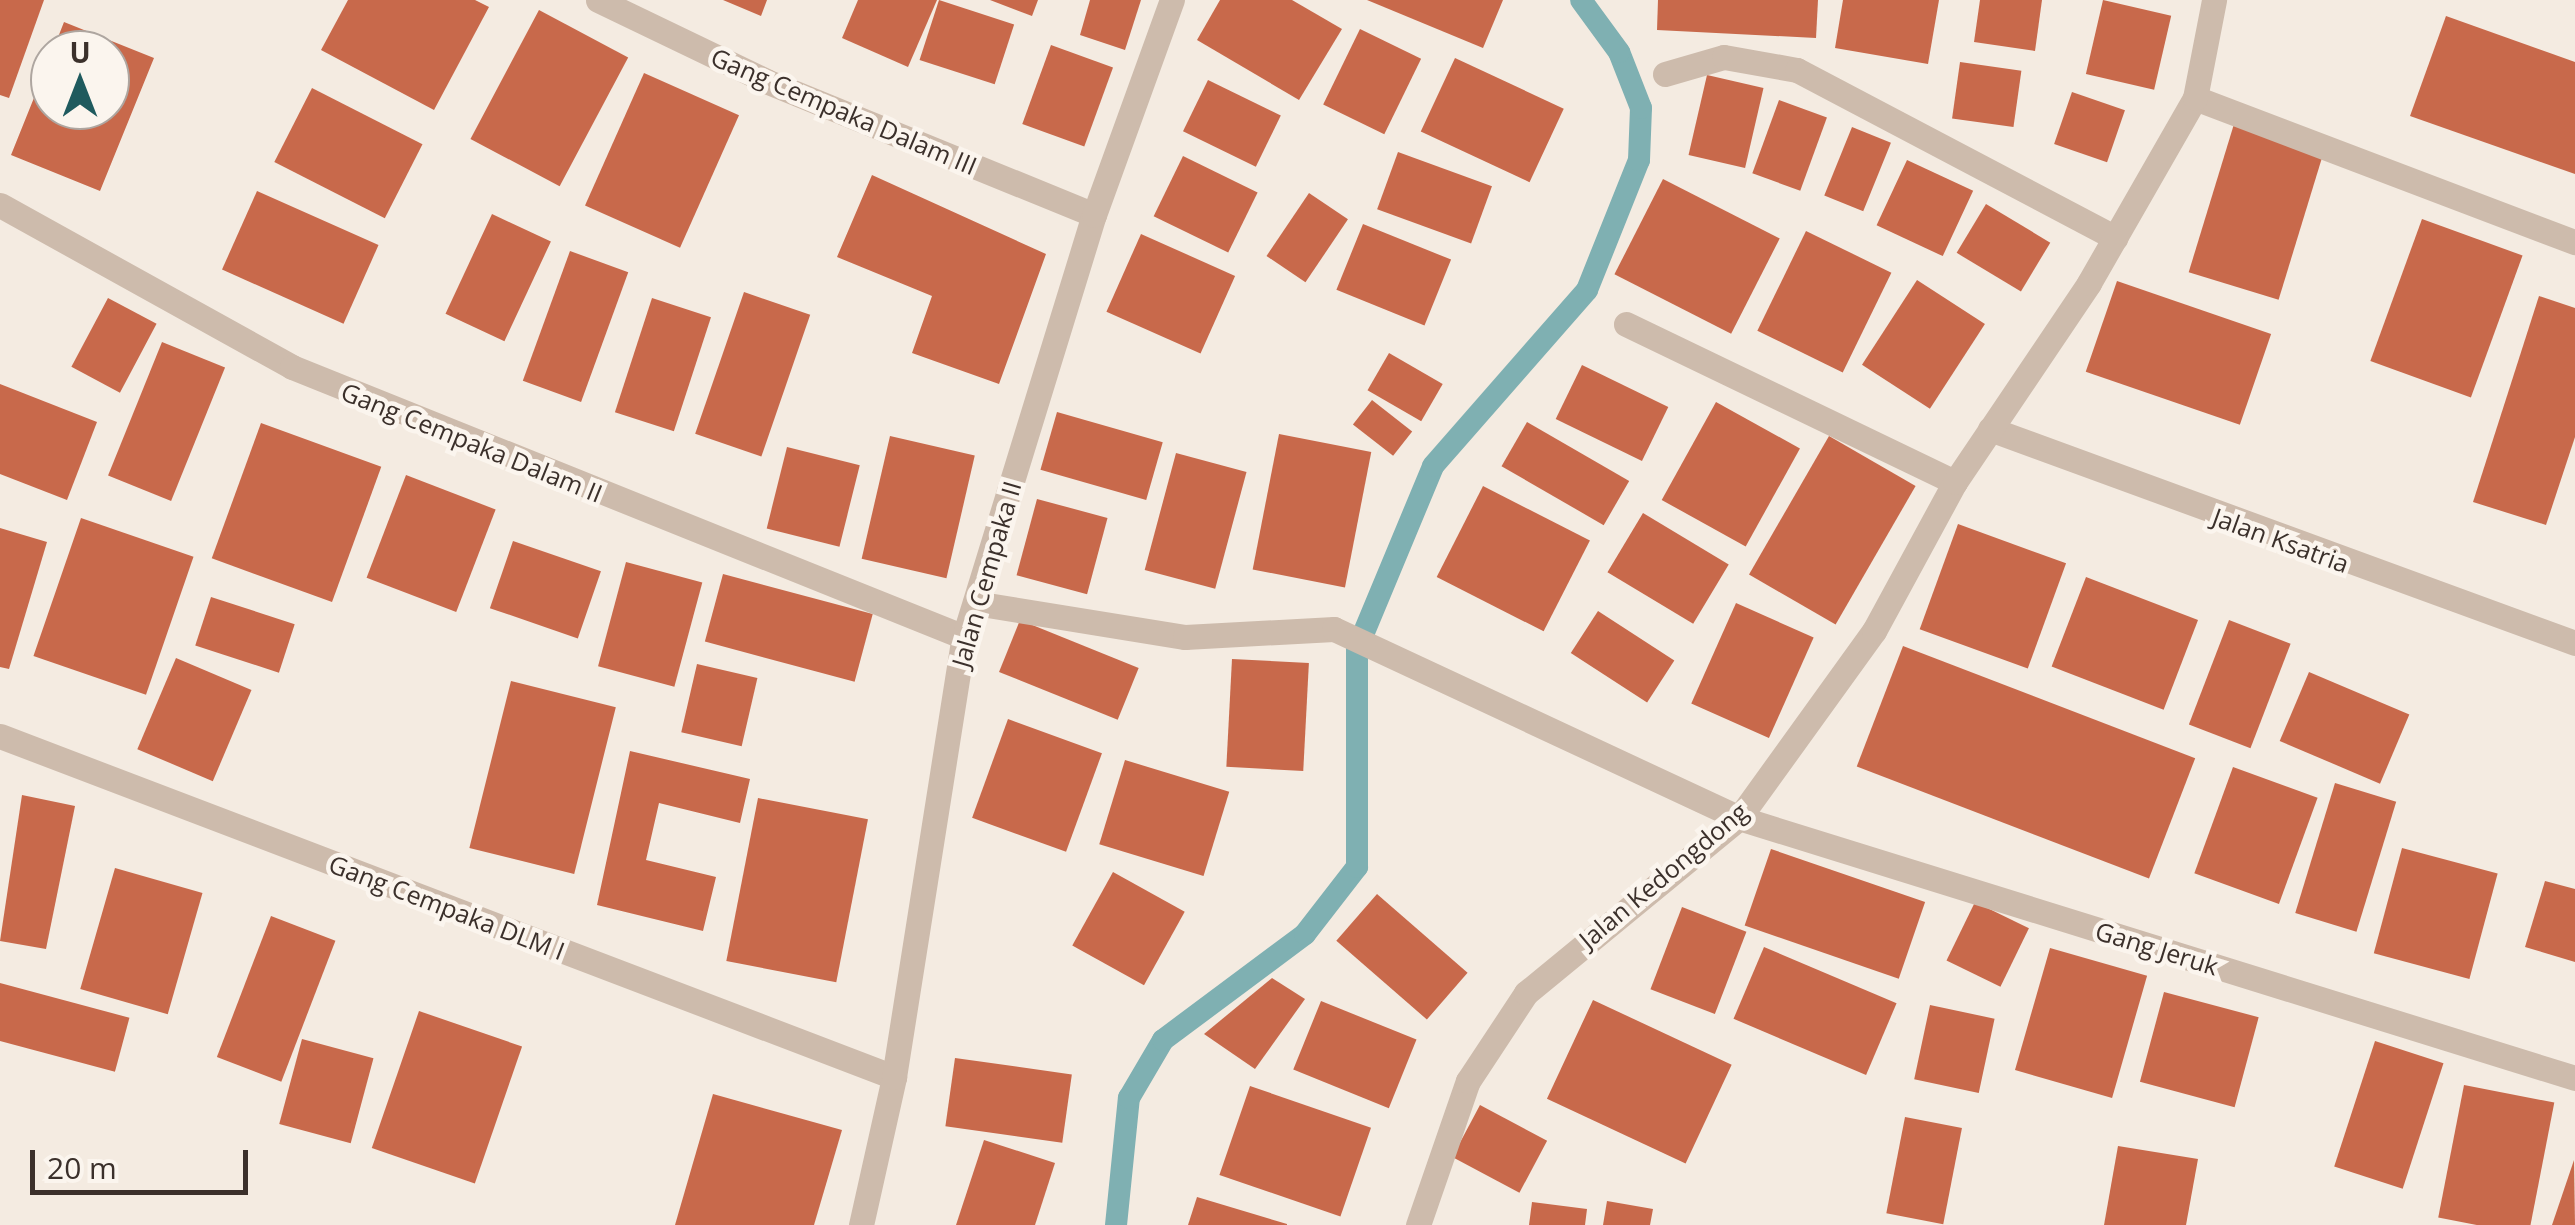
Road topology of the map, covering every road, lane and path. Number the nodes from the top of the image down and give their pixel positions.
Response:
1 (598, 0) edge
2 (1172, 0) edge
3 (2214, 0) edge
4 (1665, 74) dead end
5 (2195, 98) junction
6 (0, 205) edge
7 (1094, 215) junction
8 (2116, 238) junction
9 (2575, 242) edge
10 (1626, 324) dead end
11 (1990, 429) junction
12 (1955, 482) junction
13 (974, 603) junction
14 (964, 636) junction
15 (2575, 643) edge
16 (0, 736) edge
17 (1739, 818) junction
18 (894, 1077) junction
19 (2575, 1078) edge
20 (861, 1225) edge
21 (1418, 1225) edge

1 - 7 street, Gang Cempaka Dalam III
2 - 7 street, Jalan Cempaka II
3 - 5 street, Jalan Kedongdong
4 - 8 street
5 - 8 street, Jalan Kedongdong
5 - 9 street
6 - 14 street, Gang Cempaka Dalam II
7 - 13 street, Jalan Cempaka II
8 - 11 street, Jalan Kedongdong
10 - 12 street
11 - 12 street, Jalan Kedongdong
11 - 15 street, Jalan Ksatria
12 - 17 street, Jalan Kedongdong
13 - 14 street, Jalan Cempaka II
13 - 17 street, Gang Jeruk
14 - 18 street, Jalan Cempaka II
16 - 18 street, Gang Cempaka DLM I
17 - 19 street, Gang Jeruk
17 - 21 street, Jalan Kedongdong
18 - 20 street, Jalan Cempaka II

